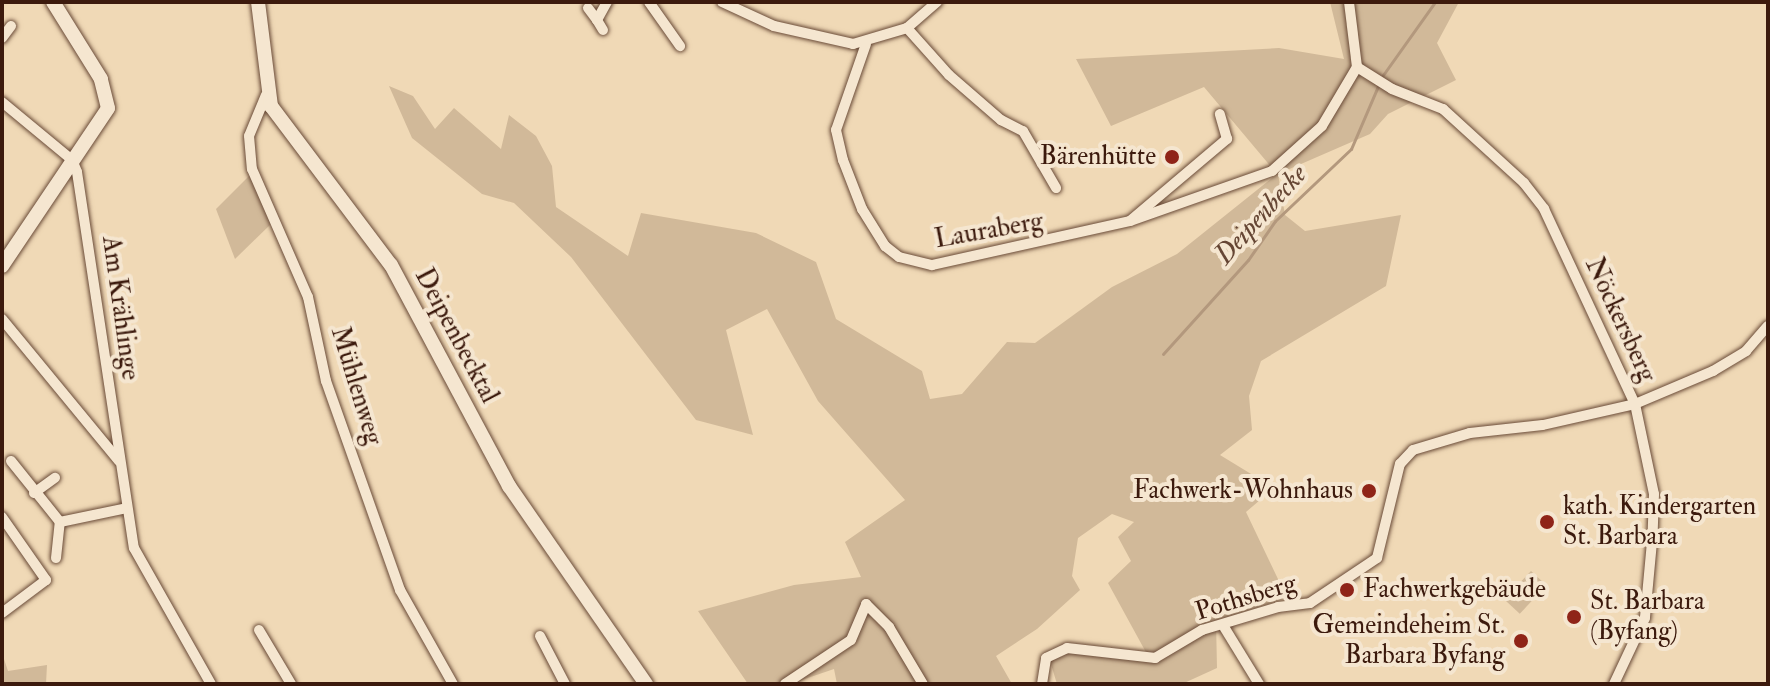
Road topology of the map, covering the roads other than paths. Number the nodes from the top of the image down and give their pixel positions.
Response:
1 (53, 2) edge
2 (258, 2) edge
3 (607, 2) edge
4 (649, 2) edge
5 (722, 2) edge
6 (937, 2) edge
7 (1349, 2) edge
8 (588, 8) dead end
9 (11, 26) dead end
10 (907, 28) junction
11 (2, 38) edge
12 (866, 44) junction
13 (680, 46) dead end
14 (1357, 67) junction
15 (266, 95) junction
16 (2, 102) edge
17 (1220, 114) dead end
18 (72, 160) junction
19 (1056, 188) dead end
20 (1130, 221) junction
21 (2, 266) edge
22 (2, 319) edge
23 (1768, 326) edge
24 (1635, 404) junction
25 (11, 461) dead end
26 (120, 462) junction
27 (55, 478) dead end
28 (34, 493) junction
29 (127, 508) junction
30 (2, 517) edge
31 (60, 522) junction
32 (56, 558) dead end
33 (2, 613) edge
34 (1224, 627) junction
35 (259, 630) dead end
36 (540, 636) dead end
37 (288, 681) edge
38 (211, 684) edge
39 (275, 684) edge
40 (453, 684) edge
41 (565, 684) edge
42 (646, 684) edge
43 (785, 684) edge
44 (923, 684) edge
45 (1042, 684) edge
46 (1259, 684) edge
47 (1614, 684) edge

1 - 18 main road
2 - 15 main road
3 - 8 street
4 - 13 street
5 - 12 street
6 - 10 street
7 - 14 street
9 - 11 street
10 - 12 street
10 - 19 street
12 - 20 street, Lauraberg
14 - 20 street, Lauraberg
14 - 24 street, Nöckersberg
15 - 40 street, Mühlenweg
15 - 42 main road, Deipenbecktal
16 - 18 street
17 - 20 street, Lauraberg
18 - 21 main road
18 - 26 street, Am Krählinge
22 - 26 street
23 - 24 street, Pothsberg
24 - 34 street, Pothsberg
24 - 47 street, Nöckersberg
25 - 28 street
26 - 29 street, Am Krählinge
27 - 28 street
28 - 31 street
29 - 31 street
29 - 38 street, Am Krählinge
30 - 33 street
31 - 32 street
34 - 45 street, Pothsberg
34 - 46 street
35 - 37 street
36 - 41 street
37 - 39 street
43 - 44 street

